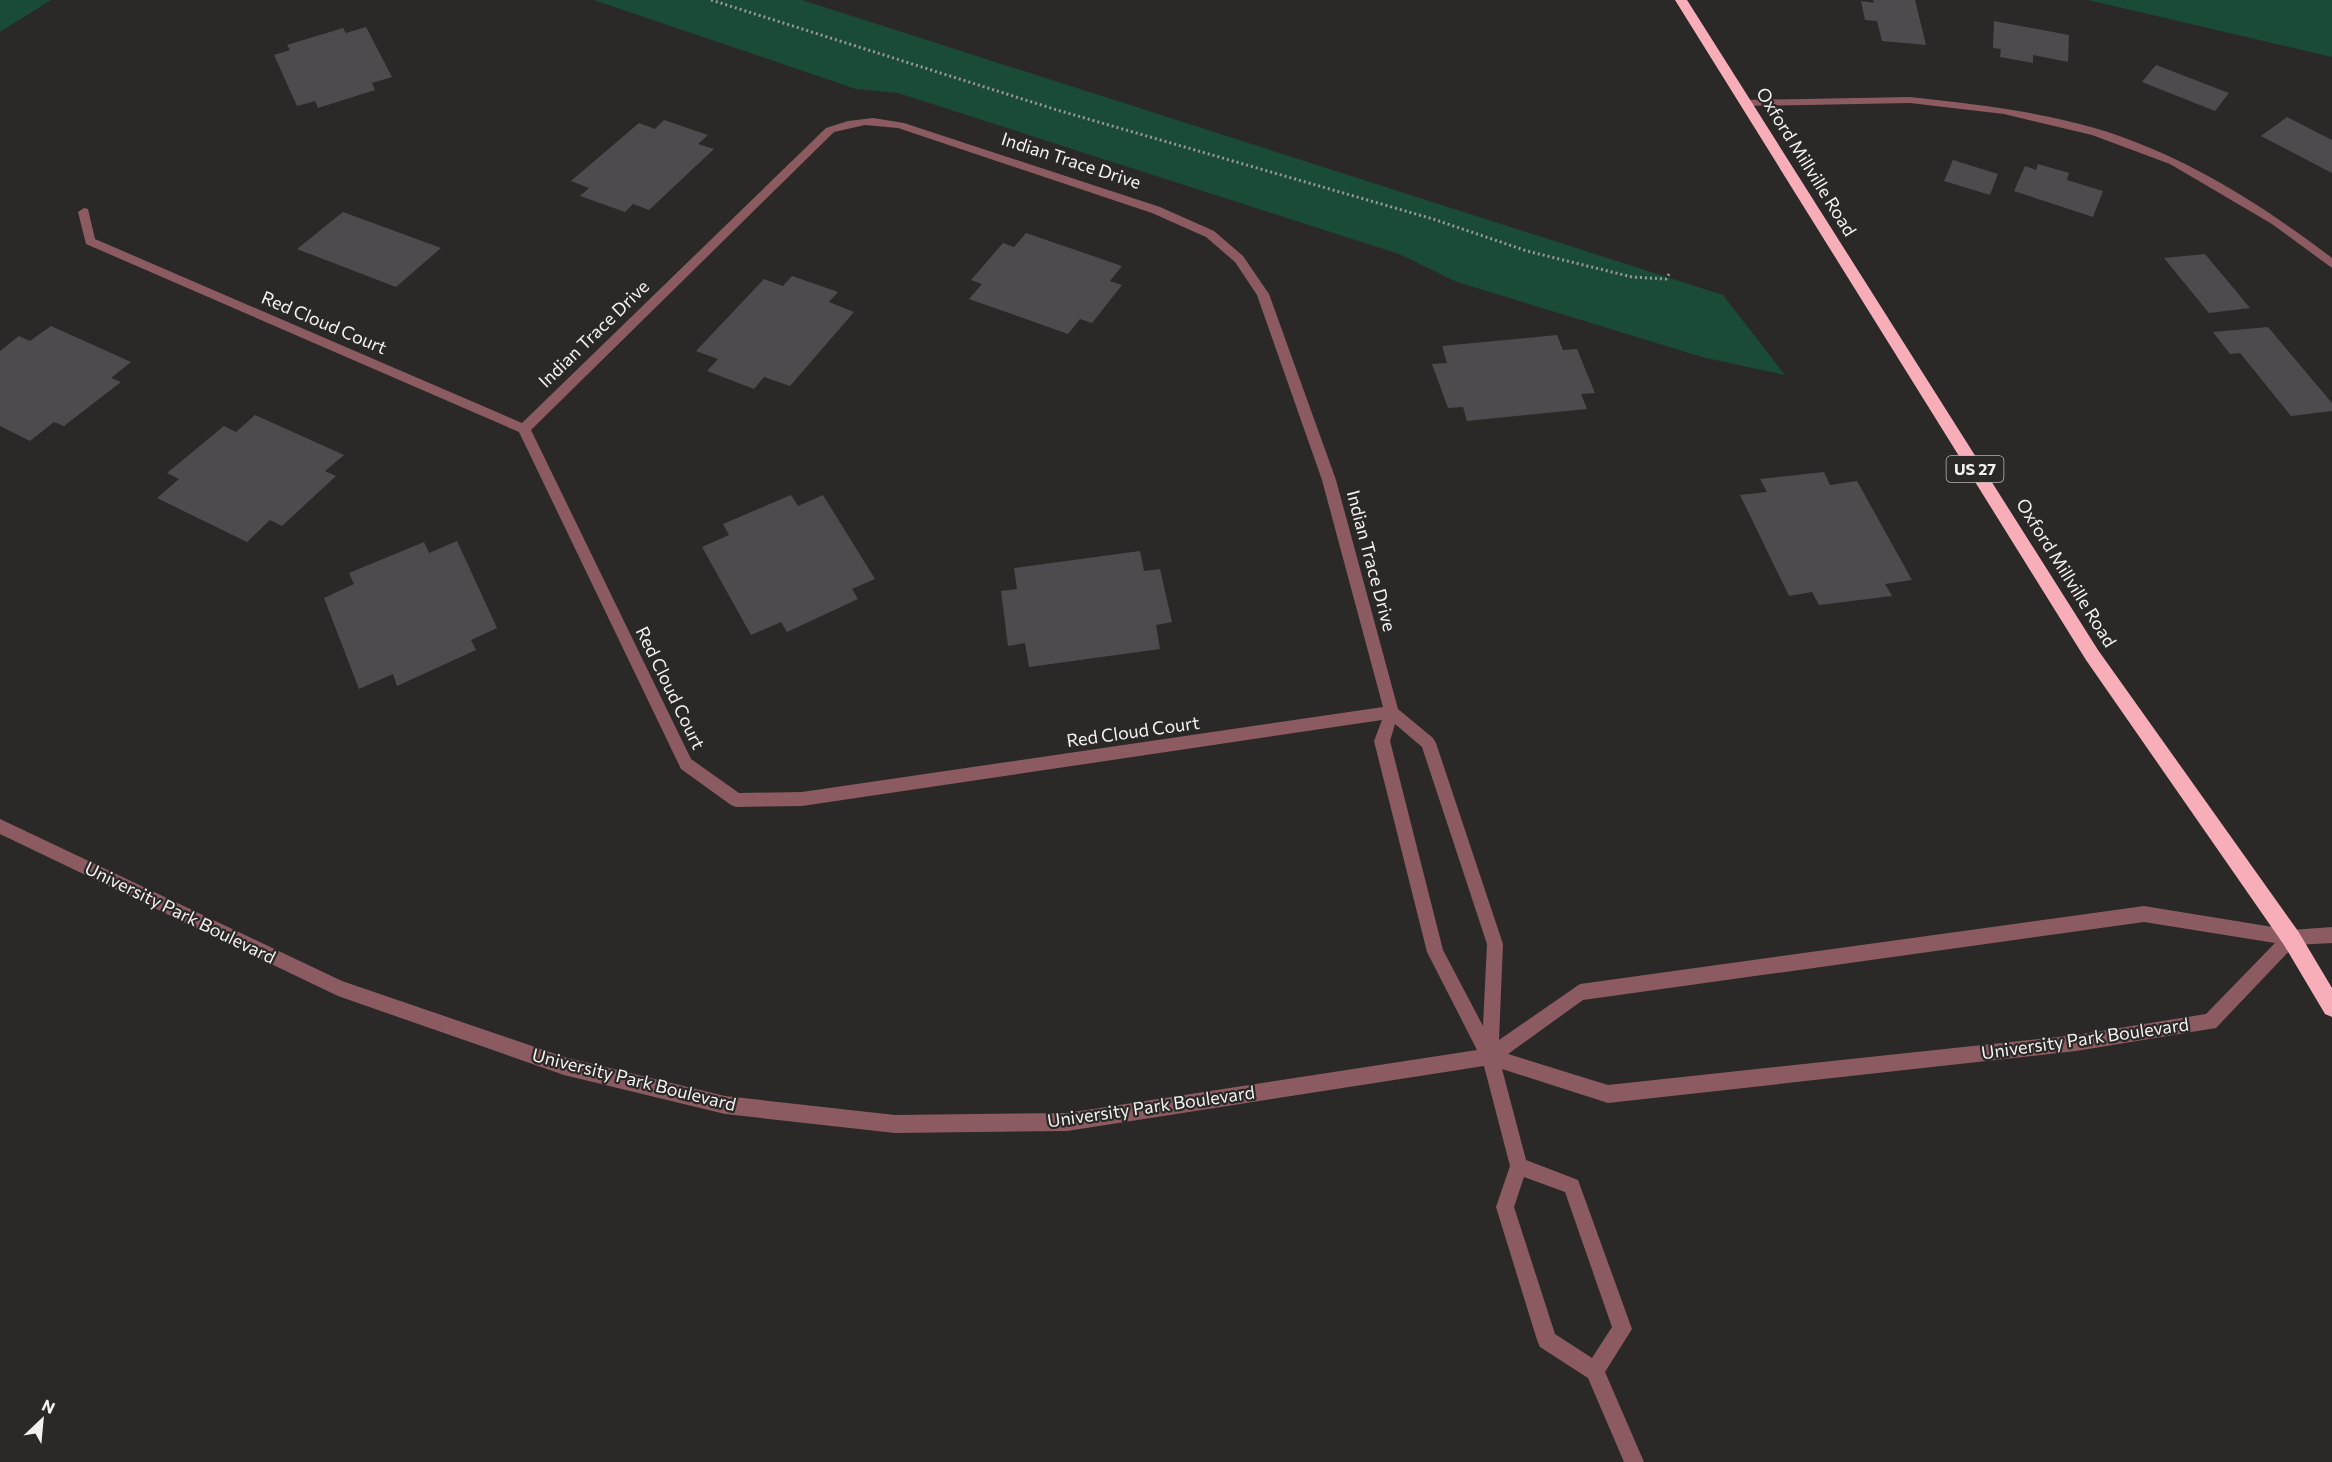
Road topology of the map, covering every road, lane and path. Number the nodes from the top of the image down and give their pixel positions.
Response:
1 (711, 0) edge
2 (1681, 0) edge
3 (1744, 103) junction
4 (84, 212) dead end
5 (2332, 264) edge
6 (1669, 274) dead end
7 (524, 429) junction
8 (1392, 712) junction
9 (0, 826) edge
10 (2332, 935) edge
11 (2291, 938) junction
12 (2332, 1007) edge
13 (1490, 1057) junction
14 (1519, 1166) junction
15 (1595, 1371) junction
16 (1634, 1462) edge

1 - 6 path
2 - 3 highway, Oxford Millville Road / US 27
3 - 5 street
3 - 11 highway, Oxford Millville Road / US 27
4 - 7 street, Red Cloud Court
7 - 8 street, Red Cloud Court
7 - 8 street, Indian Trace Drive
8 - 13 street
8 - 13 street
9 - 13 street, University Park Boulevard
10 - 11 street
11 - 12 highway, Oxford Millville Road / US 27
11 - 13 street, University Park Boulevard
11 - 13 street, University Park Boulevard
13 - 14 street
14 - 15 street
14 - 15 street
15 - 16 street

